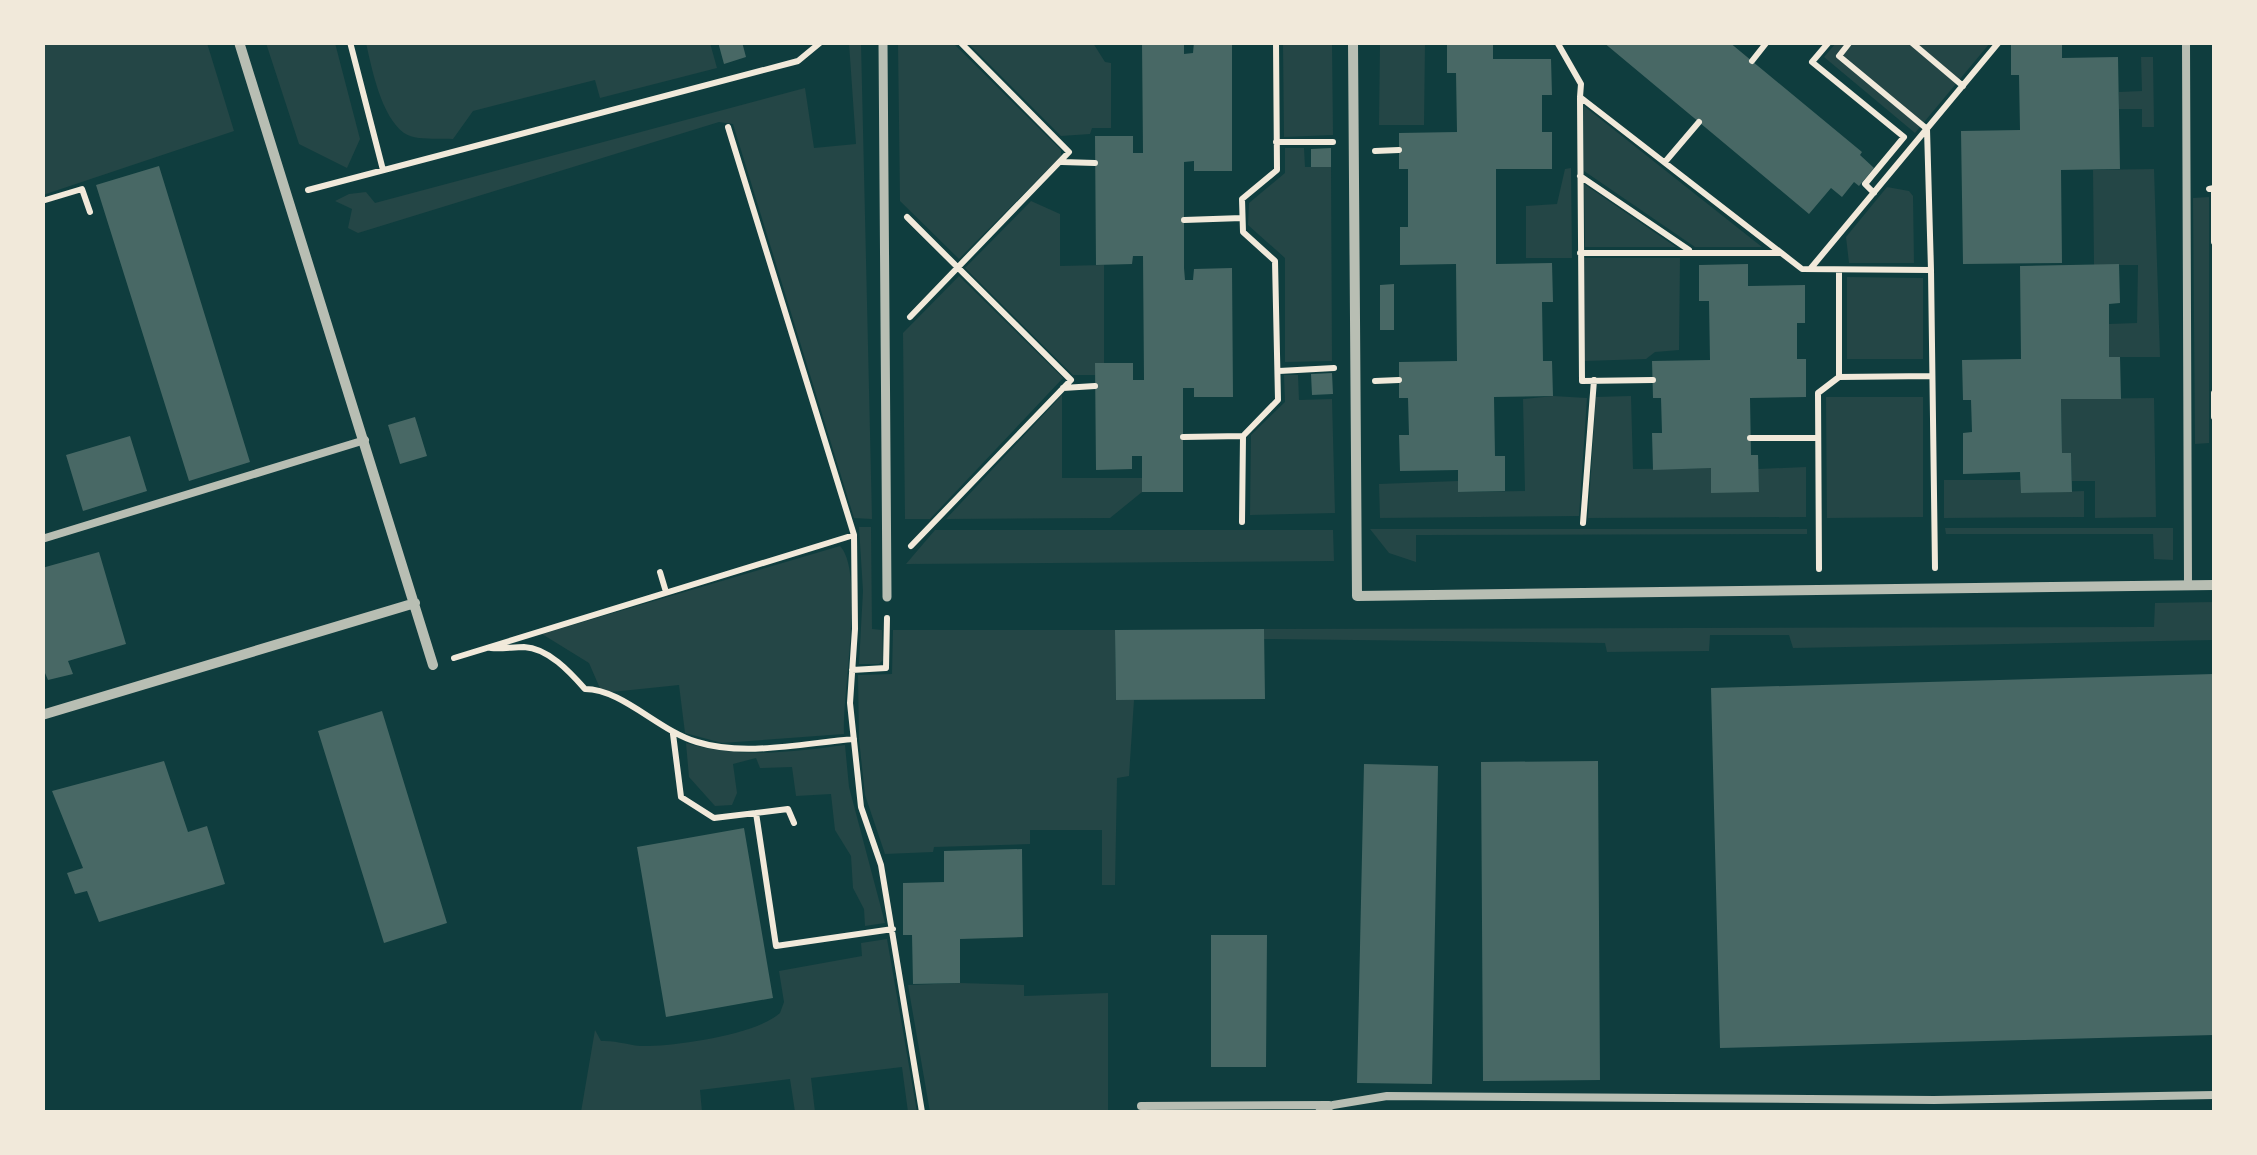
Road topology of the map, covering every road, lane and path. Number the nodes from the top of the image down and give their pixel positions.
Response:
1 (239, 42) edge
2 (350, 42) edge
3 (821, 42) edge
4 (883, 42) edge
5 (960, 42) edge
6 (1276, 42) edge
7 (1354, 42) edge
8 (1557, 42) edge
9 (1767, 42) edge
10 (1829, 42) edge
11 (1850, 42) edge
12 (1910, 42) edge
13 (2000, 42) edge
14 (2186, 42) edge
15 (1752, 61) dead end
16 (1963, 86) junction
17 (1580, 97) junction
18 (1699, 122) dead end
19 (728, 128) dead end
20 (1927, 129) junction
21 (1276, 142) junction
22 (1354, 142) junction
23 (1059, 162) junction
24 (1664, 162) junction
25 (1095, 164) dead end
26 (383, 170) junction
27 (1579, 175) junction
28 (1874, 193) junction
29 (884, 195) junction
30 (287, 196) junction
31 (2214, 197) edge
32 (42, 201) edge
33 (90, 212) dead end
34 (1242, 218) junction
35 (1184, 220) dead end
36 (2214, 242) edge
37 (1692, 252) junction
38 (1580, 253) junction
39 (1781, 253) junction
40 (958, 266) junction
41 (1810, 270) junction
42 (1839, 270) junction
43 (1931, 270) junction
44 (886, 342) junction
45 (1355, 367) junction
46 (1278, 371) junction
47 (1932, 376) junction
48 (1839, 377) junction
49 (1594, 380) junction
50 (1653, 380) dead end
51 (1095, 386) dead end
52 (1063, 388) junction
53 (1243, 436) junction
54 (1183, 437) dead end
55 (1750, 438) dead end
56 (1818, 438) junction
57 (365, 440) junction
58 (1242, 522) dead end
59 (1582, 524) dead end
60 (854, 535) junction
61 (42, 539) edge
62 (887, 570) junction
63 (660, 572) dead end
64 (2188, 585) junction
65 (2214, 585) edge
66 (1935, 588) junction
67 (1821, 590) junction
68 (666, 592) junction
69 (887, 597) joint
70 (415, 603) junction
71 (484, 648) junction
72 (433, 665) joint
73 (852, 670) junction
74 (42, 716) edge
75 (673, 733) junction
76 (854, 740) junction
77 (756, 813) junction
78 (794, 823) dead end
79 (892, 929) junction
80 (2214, 1095) edge
81 (1637, 1098) junction
82 (1934, 1100) junction
83 (1333, 1105) junction
84 (1141, 1106) dead end
85 (922, 1112) edge
86 (1319, 1112) edge
87 (1636, 1112) edge
88 (1934, 1112) edge

1 - 30 street
2 - 26 path
3 - 26 path
4 - 29 street
5 - 23 path
6 - 21 path
7 - 22 street
8 - 17 path
9 - 15 path
10 - 28 path
11 - 20 path
12 - 16 path
13 - 16 path
14 - 64 lane
16 - 20 path
17 - 24 path
17 - 27 path
18 - 24 path
19 - 60 path
20 - 28 path
20 - 43 path
21 - 22 path
21 - 34 path
22 - 45 street
23 - 25 path
23 - 40 path
24 - 39 path
26 - 30 path
27 - 37 path
27 - 38 path
28 - 41 path
29 - 40 path
29 - 44 street
30 - 57 street
31 - 36 path
32 - 33 path
34 - 35 path
34 - 46 path
37 - 38 path
37 - 39 path
38 - 49 path
39 - 41 path
40 - 44 path
40 - 52 path
41 - 42 path
42 - 43 path
42 - 48 path
43 - 47 path
44 - 62 street
45 - 46 path
45 - 67 street
46 - 53 path
47 - 48 path
47 - 66 path
48 - 56 path
49 - 50 path
49 - 59 path
51 - 52 path
52 - 62 path
53 - 54 path
53 - 58 path
55 - 56 path
56 - 67 path
57 - 61 lane
57 - 70 street
60 - 68 path
60 - 73 path
62 - 69 street
63 - 68 path
64 - 65 street
64 - 66 street
66 - 67 street
68 - 71 path
69 - 73 path
70 - 72 street
70 - 74 street
71 - 72 path
71 - 75 path
73 - 76 path
75 - 76 path
75 - 77 path
76 - 79 path
77 - 78 path
77 - 79 path
79 - 85 path
80 - 82 lane
81 - 82 lane
81 - 83 lane
81 - 87 lane
82 - 88 lane
83 - 84 lane
83 - 86 lane

